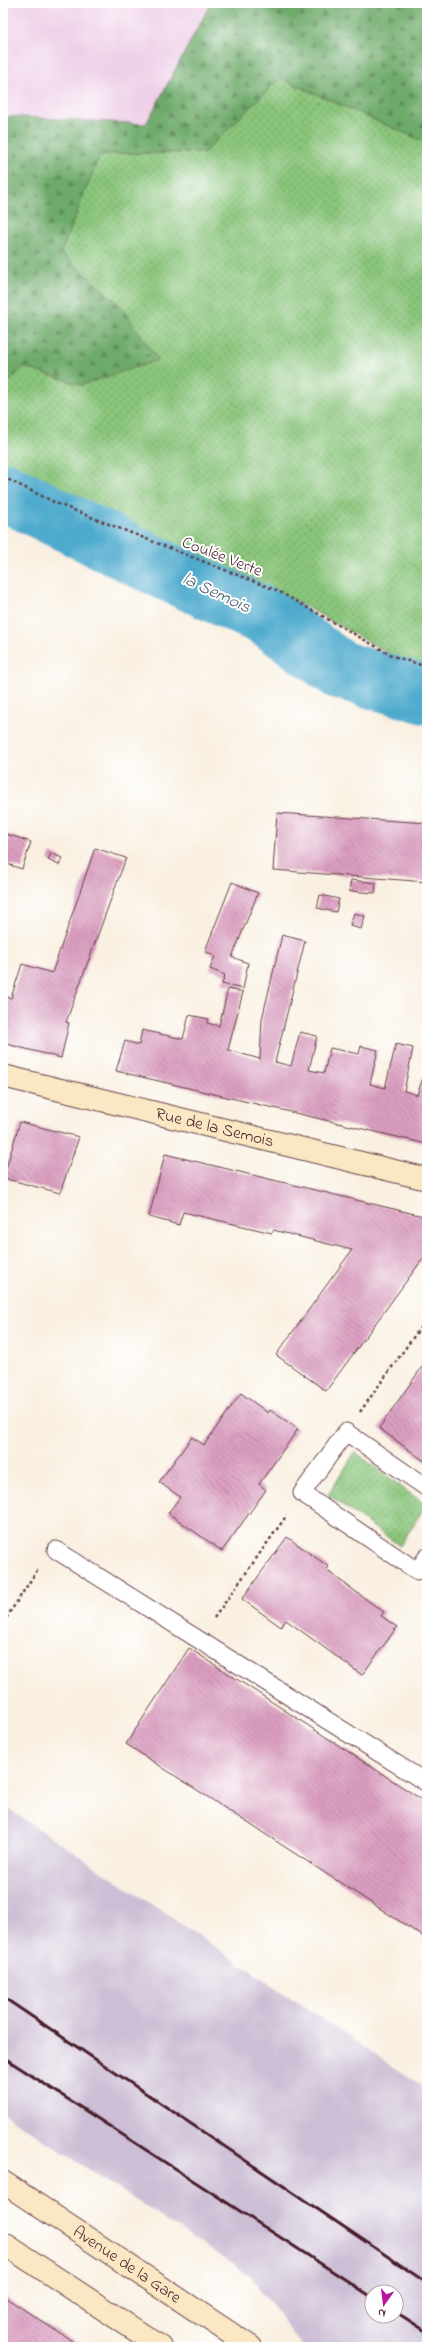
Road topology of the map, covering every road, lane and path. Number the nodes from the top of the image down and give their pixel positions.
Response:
1 (3, 477) edge
2 (427, 667) edge
3 (3, 1076) edge
4 (427, 1179) edge
5 (427, 1318) edge
6 (346, 1432) junction
7 (427, 1488) edge
8 (302, 1493) junction
9 (56, 1550) dead end
10 (427, 1556) edge
11 (39, 1567) dead end
12 (3, 1623) edge
13 (210, 1624) dead end
14 (427, 1782) edge
15 (3, 2182) edge
16 (3, 2243) edge
17 (161, 2347) edge
18 (251, 2347) edge

1 - 2 path, Coulée Verte
3 - 4 main road, Rue de la Semois
5 - 6 path
6 - 7 lane
6 - 8 lane
8 - 10 lane
8 - 13 path
9 - 14 lane
11 - 12 path
15 - 18 main road, Avenue de la Gare
16 - 17 main road

